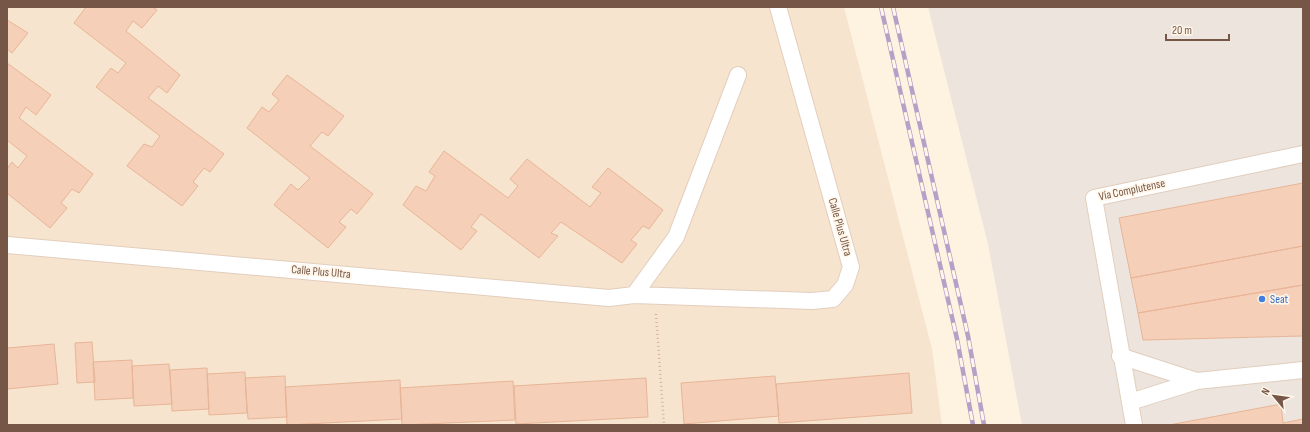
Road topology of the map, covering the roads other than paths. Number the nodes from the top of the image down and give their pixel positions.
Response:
1 (778, 7) edge
2 (738, 74) dead end
3 (1303, 154) edge
4 (7, 245) edge
5 (634, 295) junction
6 (1120, 356) junction
7 (1303, 370) edge
8 (1197, 381) junction
9 (1130, 402) junction
10 (1134, 425) edge

1 - 5 street, Calle Plus Ultra
2 - 5 street
3 - 6 street, Vía Complutense
4 - 5 street, Calle Plus Ultra
6 - 8 street
6 - 9 street, Vía Complutense
7 - 8 street
8 - 9 street
9 - 10 street, Vía Complutense

